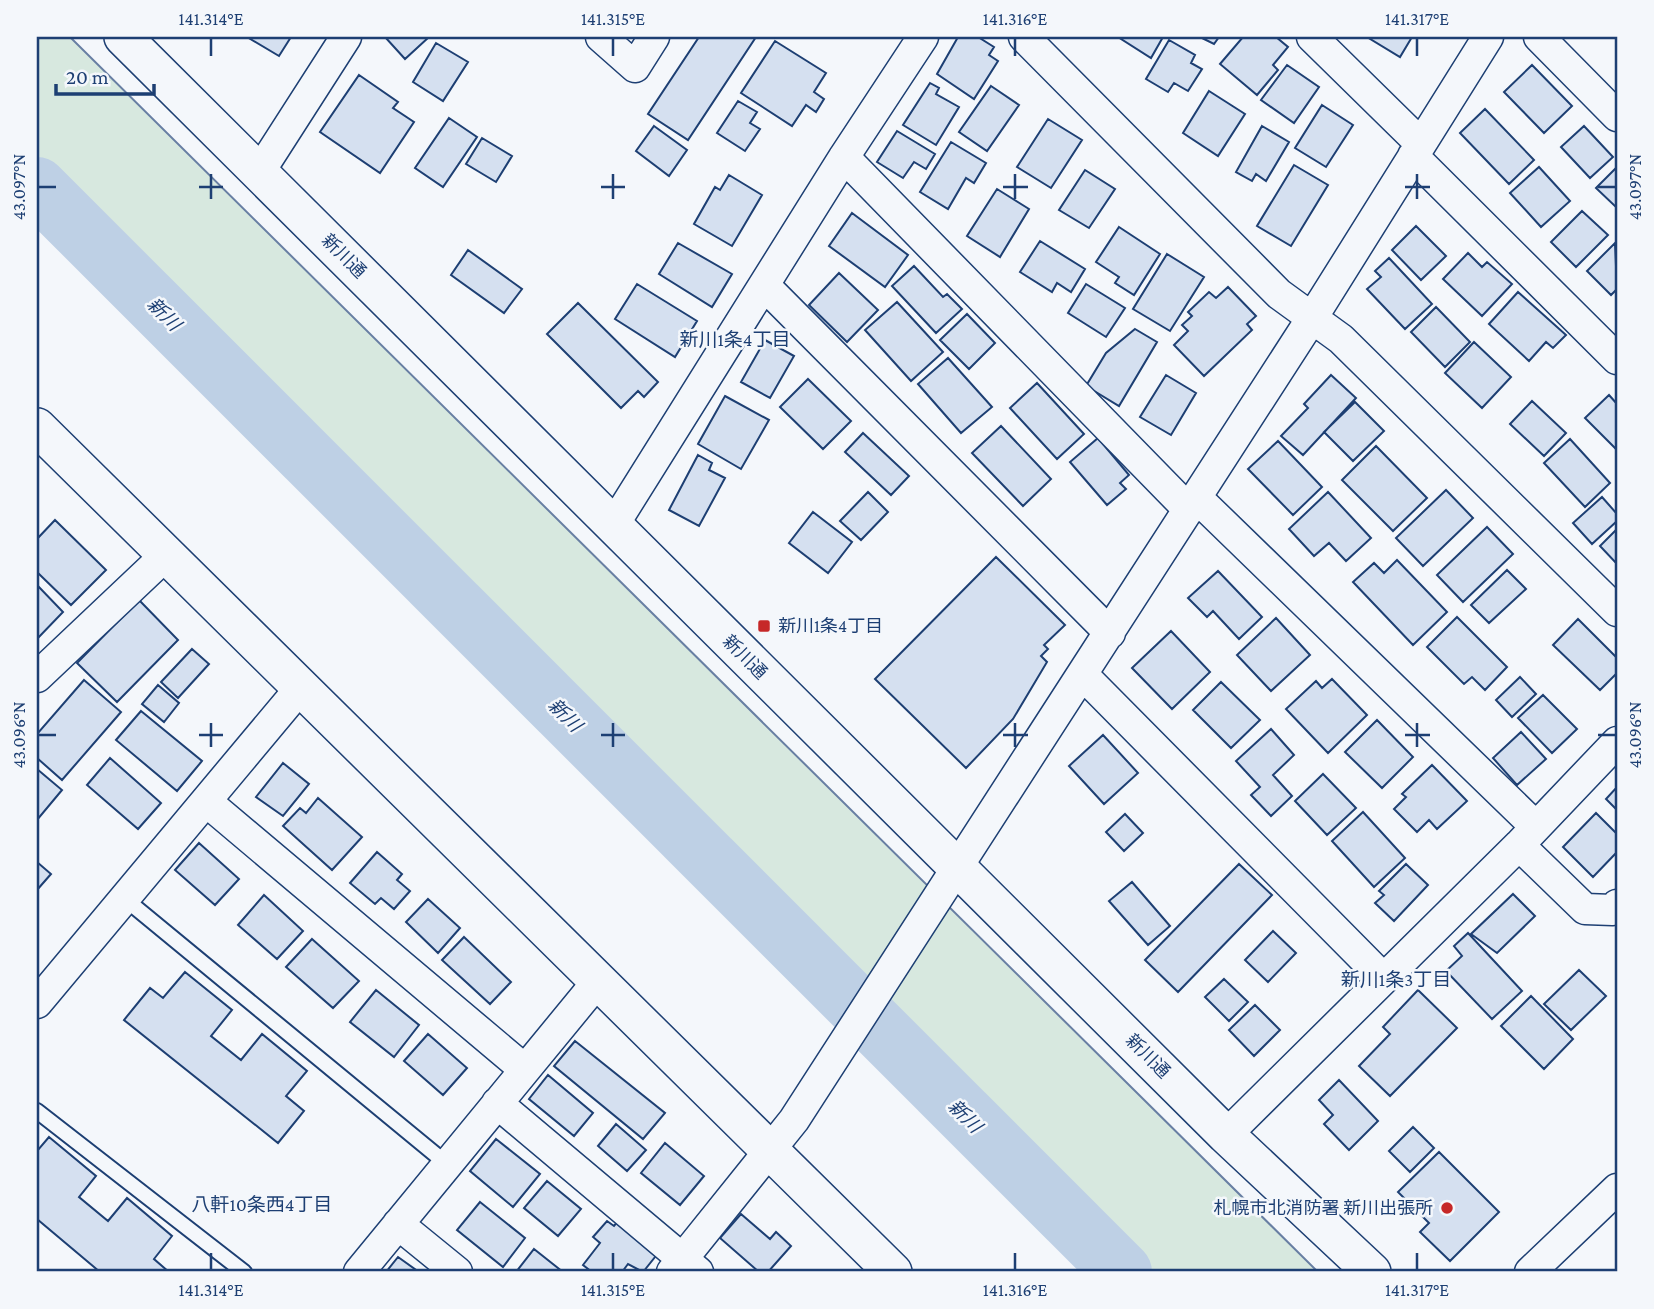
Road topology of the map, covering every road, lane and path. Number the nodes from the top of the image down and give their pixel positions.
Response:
1 (123, 37) edge
2 (346, 37) edge
3 (601, 37) edge
4 (654, 37) edge
5 (923, 37) edge
6 (1024, 37) edge
7 (1312, 37) edge
8 (1488, 37) edge
9 (1539, 37) edge
10 (1617, 116) edge
11 (1417, 150) junction
12 (844, 158) junction
13 (260, 171) junction
14 (764, 285) junction
15 (1312, 318) junction
16 (1617, 359) edge
17 (37, 427) edge
18 (1193, 504) junction
19 (613, 526) junction
20 (166, 555) junction
21 (1617, 611) edge
22 (1110, 633) junction
23 (1083, 675) junction
24 (37, 677) edge
25 (302, 686) junction
26 (1617, 742) edge
27 (207, 802) junction
28 (1527, 836) junction
29 (958, 869) junction
30 (124, 898) junction
31 (1617, 905) edge
32 (1382, 977) junction
33 (598, 981) junction
34 (39, 996) edge
35 (524, 1069) junction
36 (496, 1103) junction
37 (37, 1111) edge
38 (1226, 1135) junction
39 (771, 1152) junction
40 (447, 1164) junction
41 (1617, 1189) edge
42 (398, 1224) junction
43 (684, 1268) edge
44 (244, 1272) edge
45 (359, 1272) edge
46 (457, 1272) edge
47 (893, 1272) edge
48 (1372, 1272) edge
49 (1530, 1272) edge

1 - 13 street, 新川通
2 - 13 street
3 - 4 street
5 - 12 street
6 - 15 street
7 - 11 street
8 - 11 street
9 - 10 street
11 - 15 street
11 - 16 street
12 - 14 street
12 - 18 street
13 - 19 street, 新川通
14 - 19 street
14 - 22 street
15 - 18 street
15 - 21 street
17 - 20 street
18 - 22 street
18 - 28 street
19 - 29 street, 新川通
20 - 24 street
20 - 25 street
22 - 23 street
23 - 29 street
23 - 32 street
25 - 27 street
25 - 33 street
26 - 28 street
27 - 30 street
27 - 35 street
28 - 31 street
28 - 32 street
29 - 38 street, 新川通
29 - 39 street
30 - 34 street
30 - 40 lane
32 - 38 street
33 - 35 street
33 - 39 street
35 - 36 street
36 - 40 street
36 - 43 street
37 - 44 lane
38 - 48 street, 新川通
39 - 43 street
39 - 47 street
40 - 42 street
41 - 49 street
42 - 45 street
42 - 46 street

